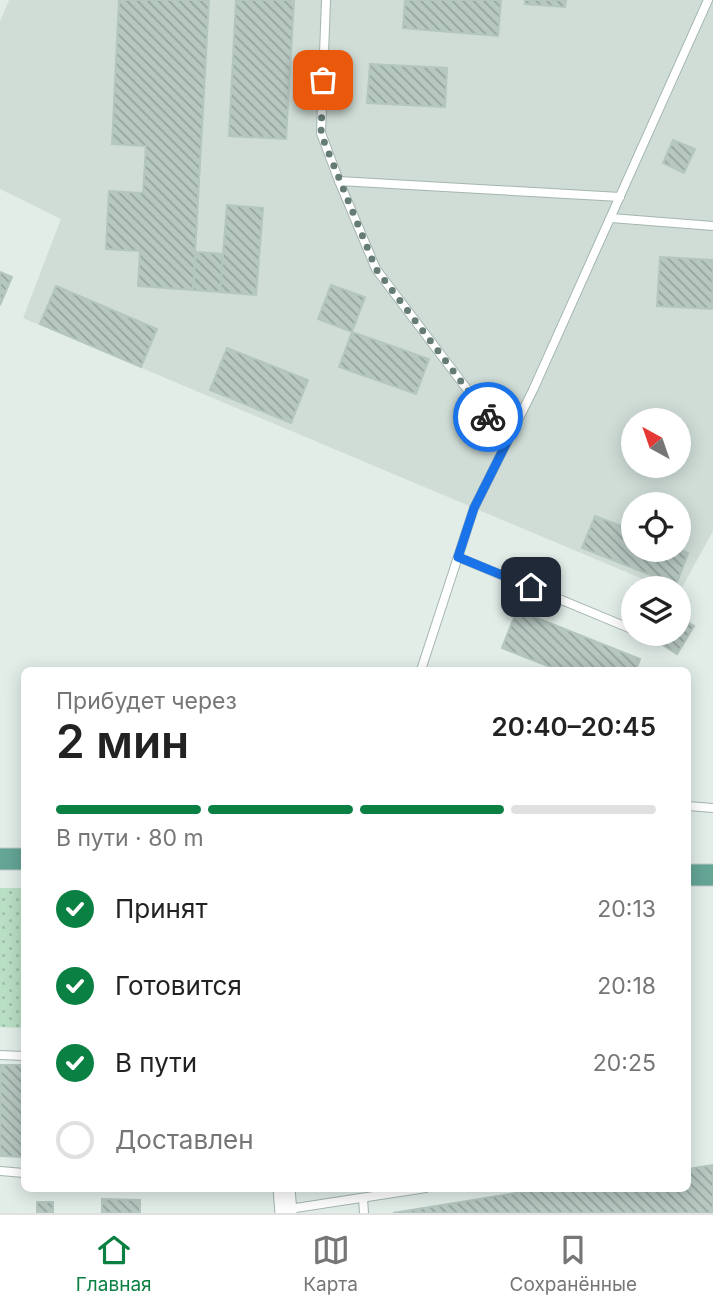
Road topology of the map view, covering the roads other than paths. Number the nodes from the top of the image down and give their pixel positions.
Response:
1 (326, 0) edge
2 (708, 0) edge
3 (339, 181) junction
4 (620, 197) junction
5 (611, 218) junction
6 (713, 226) edge
7 (507, 442) junction
8 (458, 557) junction
9 (621, 625) edge
10 (422, 667) edge
11 (691, 806) edge
12 (713, 808) edge
13 (0, 859) edge
14 (21, 859) edge
15 (691, 875) edge
16 (713, 875) edge
17 (0, 1055) edge
18 (21, 1056) edge
19 (0, 1171) edge
20 (21, 1172) edge
21 (401, 1192) edge
22 (363, 1198) junction
23 (285, 1204) edge
24 (364, 1213) edge

1 - 3 lane
2 - 4 lane
3 - 4 lane
3 - 7 lane
4 - 5 lane
5 - 6 lane
5 - 7 lane
7 - 8 lane
8 - 9 lane
8 - 10 lane
11 - 12 lane
13 - 14 main road
15 - 16 main road
17 - 18 lane
19 - 20 lane
21 - 22 lane
22 - 23 lane
22 - 24 lane

